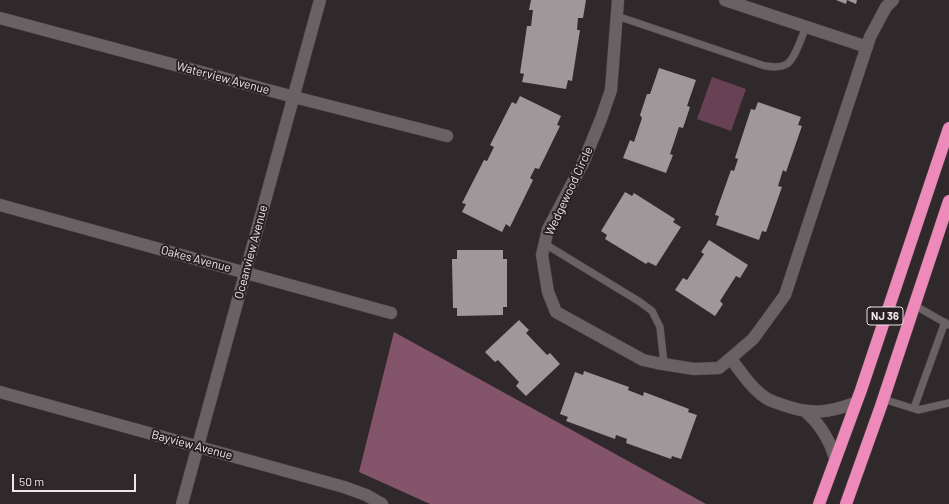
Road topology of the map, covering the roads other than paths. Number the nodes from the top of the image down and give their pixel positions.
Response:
1 (320, 0) edge
2 (618, 0) edge
3 (725, 0) edge
4 (893, 0) edge
5 (617, 16) junction
6 (0, 18) edge
7 (806, 27) junction
8 (867, 47) junction
9 (294, 97) junction
10 (949, 128) edge
11 (447, 136) dead end
12 (949, 201) edge
13 (0, 205) edge
14 (545, 244) junction
15 (245, 273) junction
16 (914, 305) junction
17 (391, 313) dead end
18 (947, 323) edge
19 (731, 359) junction
20 (664, 364) junction
21 (0, 392) edge
22 (883, 399) junction
23 (855, 403) junction
24 (949, 403) edge
25 (914, 408) junction
26 (805, 411) junction
27 (198, 446) junction
28 (835, 458) junction
29 (182, 504) edge
30 (382, 504) edge
31 (819, 504) edge
32 (846, 504) edge

1 - 9 street, Oceanview Avenue
2 - 5 street, Wedgewood Circle
3 - 7 street
4 - 8 street, Wedgewood Circle
5 - 7 lane
5 - 14 street, Wedgewood Circle
6 - 9 street, Waterview Avenue
7 - 8 street
8 - 19 street, Wedgewood Circle
9 - 11 street, Waterview Avenue
9 - 15 street, Oceanview Avenue
10 - 23 highway, NJ 36
12 - 16 highway, NJ 36
13 - 15 street, Oakes Avenue
14 - 20 lane
14 - 20 street, Wedgewood Circle
15 - 17 street, Oakes Avenue
15 - 27 street, Oceanview Avenue
16 - 18 lane
16 - 22 highway, NJ 36
18 - 25 lane
19 - 20 street, Wedgewood Circle
19 - 26 street
21 - 27 street, Bayview Avenue
22 - 25 lane
22 - 32 highway, NJ 36
23 - 26 street
23 - 28 highway, NJ 36
24 - 25 lane
26 - 28 street
27 - 29 street, Oceanview Avenue
27 - 30 street, Bayview Avenue
28 - 31 highway, NJ 36

